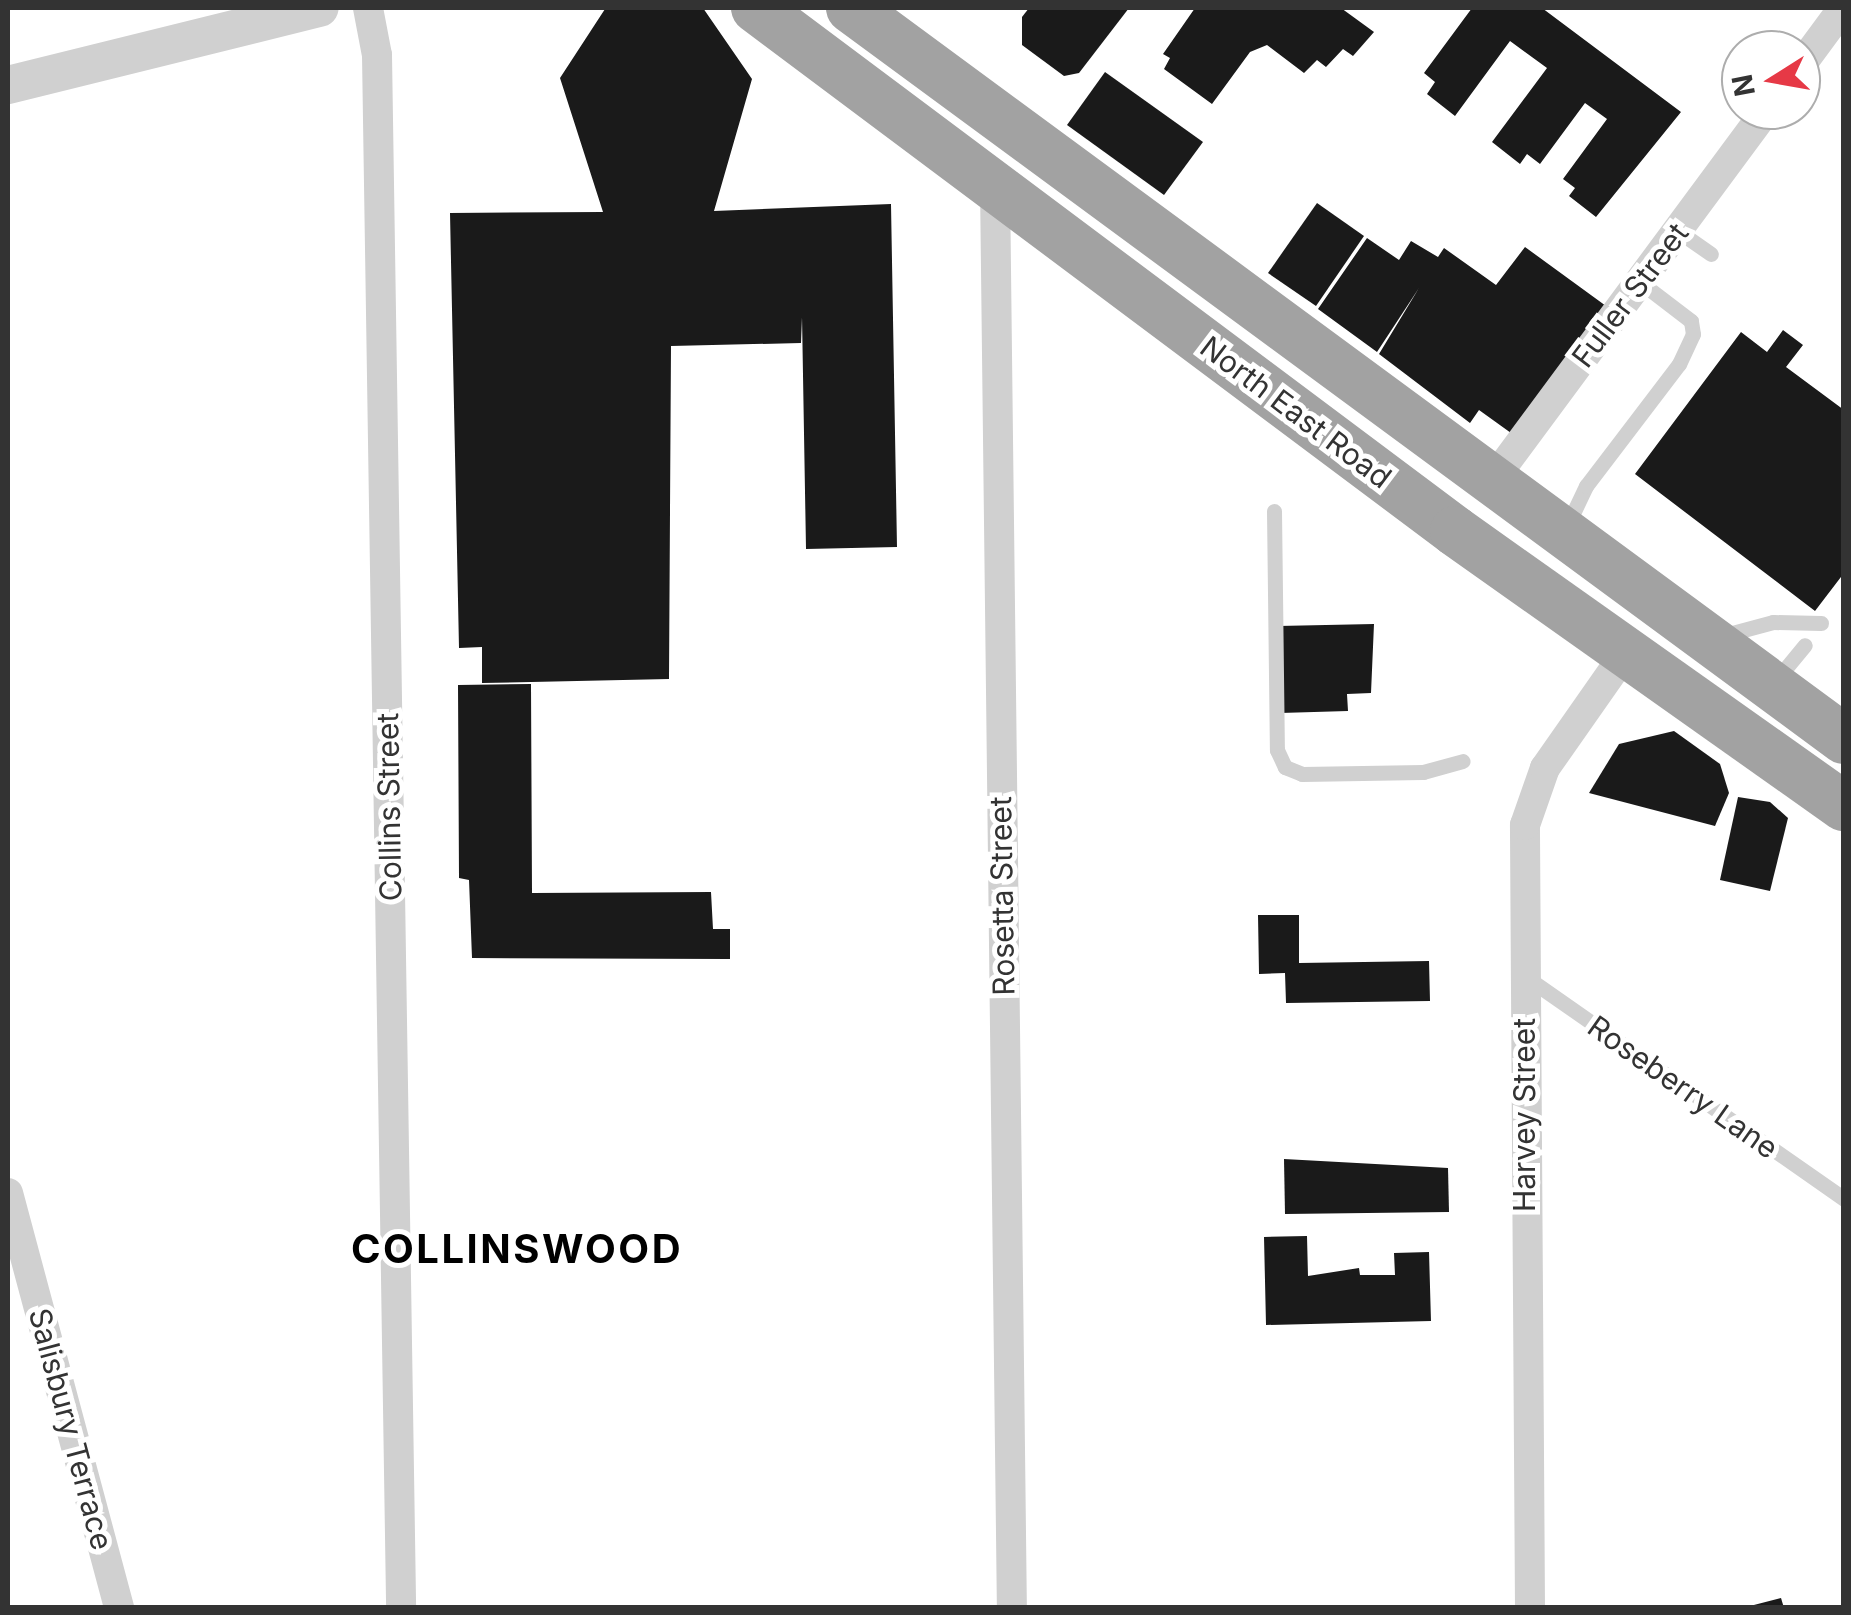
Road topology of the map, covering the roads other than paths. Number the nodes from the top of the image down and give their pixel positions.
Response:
1 (320, 8) edge
2 (368, 8) edge
3 (756, 8) edge
4 (851, 8) edge
5 (1844, 8) edge
6 (1821, 38) edge
7 (8, 85) edge
8 (1753, 130) edge
9 (995, 185) junction
10 (1678, 231) junction
11 (1711, 254) dead end
12 (1640, 282) junction
13 (1492, 480) junction
14 (1274, 511) dead end
15 (1454, 531) junction
16 (1564, 533) junction
17 (1663, 606) junction
18 (1821, 624) dead end
19 (1708, 640) junction
20 (1805, 645) dead end
21 (1627, 652) junction
22 (1772, 686) junction
23 (1844, 739) edge
24 (1463, 761) dead end
25 (1844, 806) edge
26 (1523, 975) junction
27 (8, 1194) edge
28 (1844, 1199) edge
29 (119, 1608) edge
30 (400, 1608) edge
31 (1012, 1608) edge
32 (1530, 1608) edge

1 - 7 street
2 - 30 street, Collins Street
3 - 9 highway, North East Road
4 - 13 highway, North East Road
5 - 6 street
8 - 10 street, Fuller Street
9 - 15 highway, North East Road
9 - 31 street, Rosetta Street
10 - 11 lane
10 - 12 street, Fuller Street
12 - 13 street, Fuller Street
12 - 16 lane
13 - 15 highway
13 - 16 highway, North East Road
14 - 24 lane
15 - 21 highway, North East Road
16 - 17 highway, North East Road
17 - 19 highway, North East Road
17 - 21 highway
18 - 19 lane
19 - 22 highway, North East Road
20 - 22 lane
21 - 25 highway, North East Road
21 - 26 street, Harvey Street
22 - 23 highway, North East Road
26 - 28 lane, Roseberry Lane
26 - 32 street, Harvey Street
27 - 29 street, Salisbury Terrace

